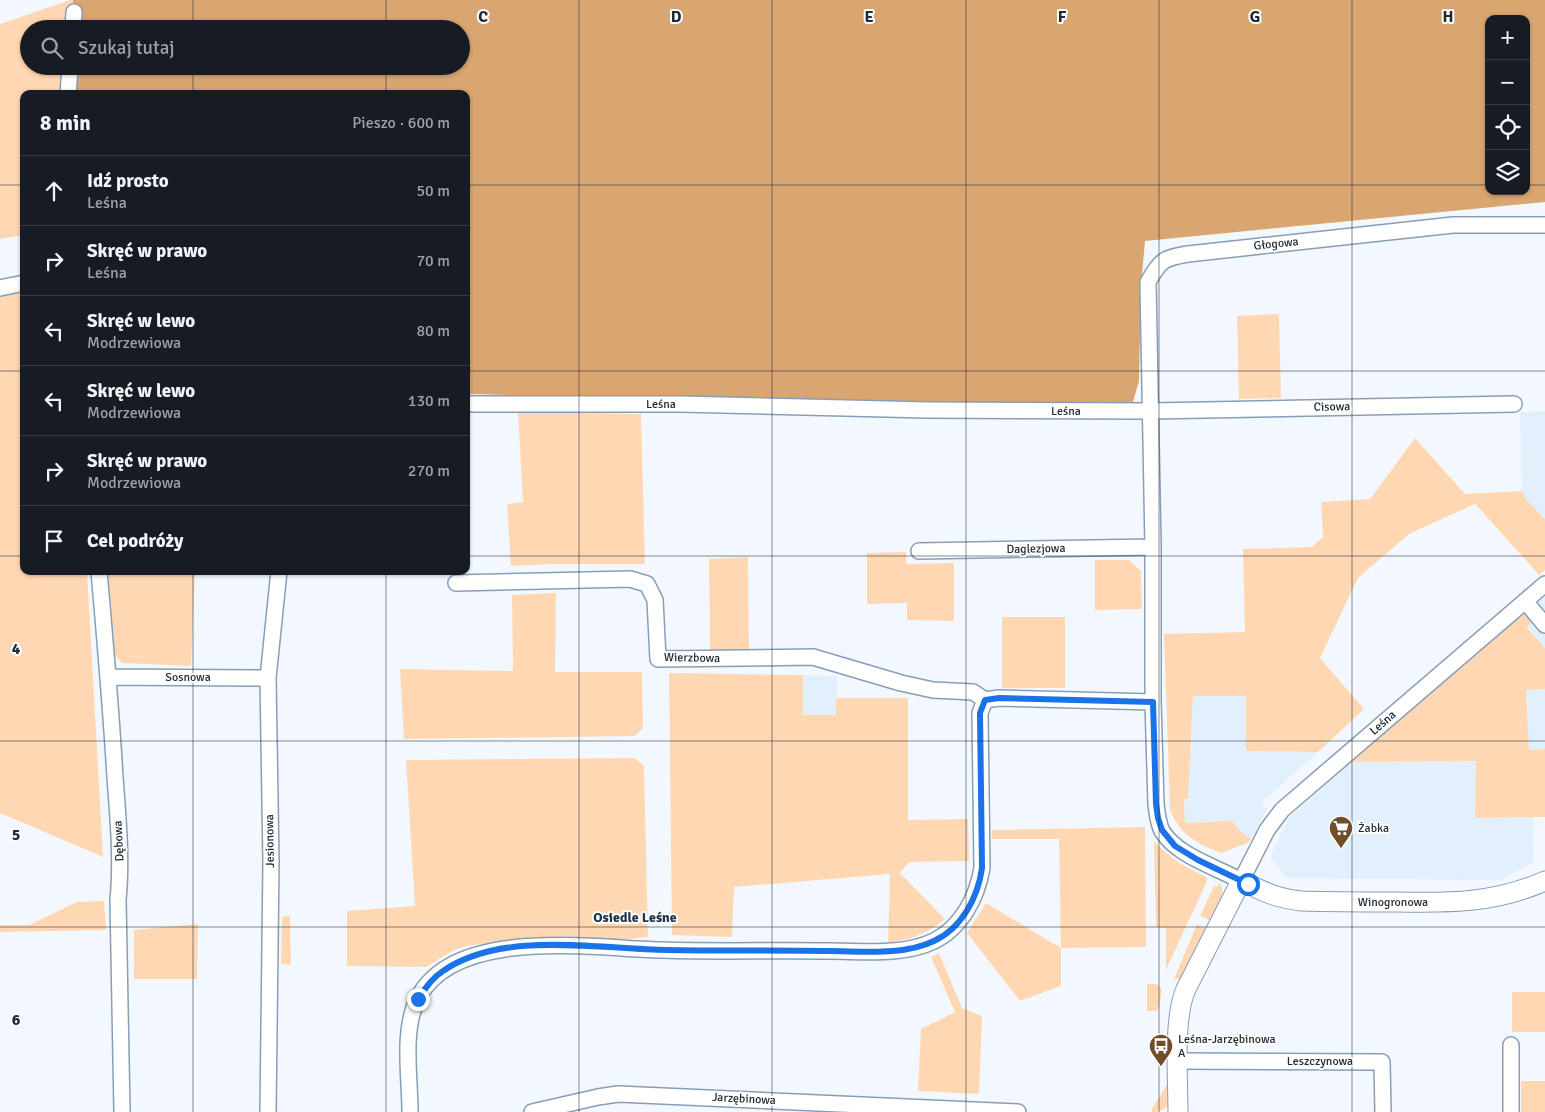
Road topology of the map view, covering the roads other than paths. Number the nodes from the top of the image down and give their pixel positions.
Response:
1 (74, 12) dead end
2 (74, 20) edge
3 (69, 75) edge
4 (68, 90) edge
5 (1545, 226) edge
6 (20, 284) edge
7 (0, 288) edge
8 (470, 404) edge
9 (1514, 404) dead end
10 (1150, 411) junction
11 (1153, 547) junction
12 (919, 551) dead end
13 (99, 575) edge
14 (279, 575) edge
15 (456, 583) dead end
16 (1545, 584) edge
17 (1525, 601) junction
18 (1545, 625) edge
19 (108, 677) junction
20 (268, 678) junction
21 (985, 700) junction
22 (1153, 702) junction
23 (1241, 880) junction
24 (1545, 881) edge
25 (1512, 1045) dead end
26 (1178, 1061) junction
27 (122, 1112) edge
28 (268, 1112) edge
29 (410, 1112) edge
30 (532, 1112) edge
31 (1018, 1112) edge
32 (1178, 1112) edge
33 (1383, 1112) edge
34 (1511, 1112) edge

1 - 2 street
3 - 4 street
5 - 10 street, Głogowa
6 - 7 street
8 - 10 street, Leśna
9 - 10 street, Cisowa
10 - 11 street
11 - 12 street, Daglezjowa
11 - 22 street
13 - 19 street, Dębowa
14 - 20 street, Jesionowa
15 - 21 street, Wierzbowa
16 - 17 street, Leśna
17 - 18 street
17 - 23 street, Leśna
19 - 20 street, Sosnowa
19 - 27 street, Dębowa
20 - 28 street, Jesionowa
21 - 22 street
21 - 29 street
22 - 23 street
23 - 24 street, Winogronowa
23 - 26 street, Leśna
25 - 34 street
26 - 32 street, Leśna
26 - 33 street, Leszczynowa
30 - 31 street, Jarzębinowa

